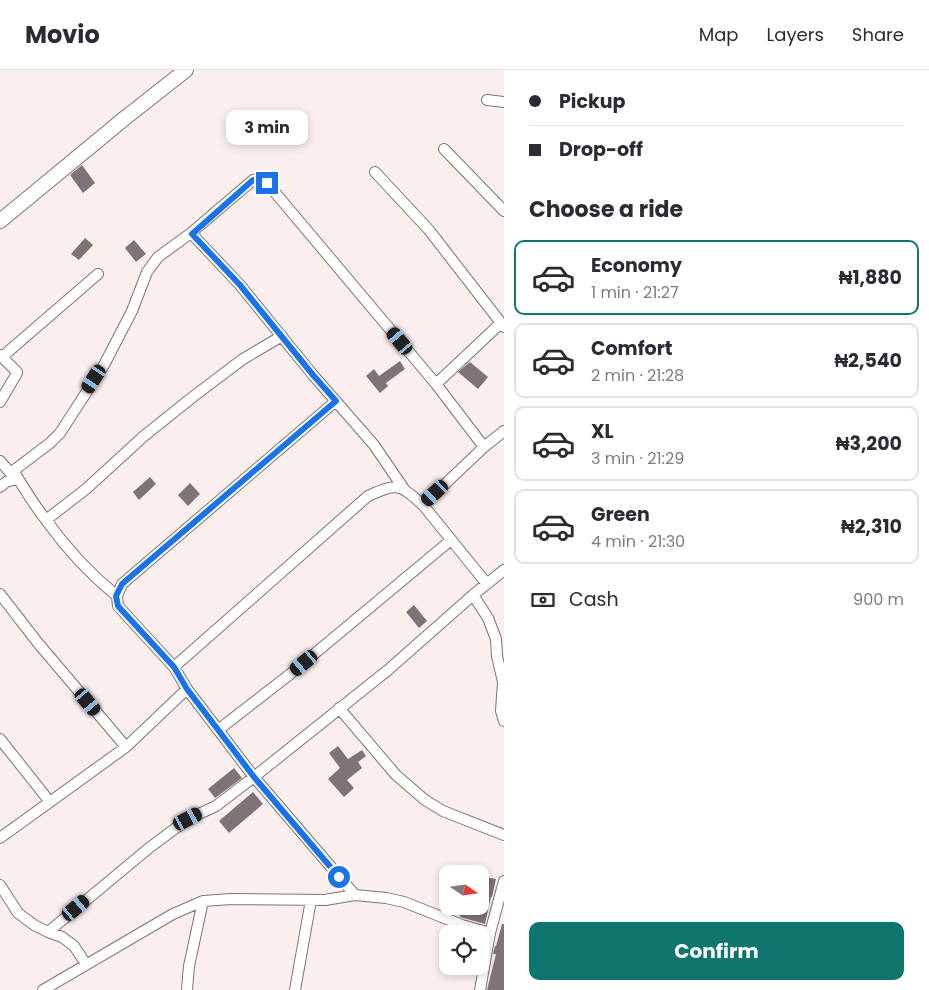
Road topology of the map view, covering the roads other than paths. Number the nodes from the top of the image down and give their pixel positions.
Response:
1 (186, 70) edge
2 (487, 100) dead end
3 (504, 102) edge
4 (444, 149) dead end
5 (375, 172) dead end
6 (504, 211) edge
7 (1, 218) edge
8 (192, 234) junction
9 (98, 274) dead end
10 (502, 325) edge
11 (282, 336) junction
12 (1, 356) edge
13 (436, 384) junction
14 (336, 401) junction
15 (0, 402) edge
16 (504, 431) edge
17 (484, 447) junction
18 (0, 461) edge
19 (14, 475) junction
20 (0, 487) edge
21 (404, 489) junction
22 (423, 505) junction
23 (46, 520) junction
24 (451, 540) junction
25 (504, 570) edge
26 (487, 584) junction
27 (0, 594) edge
28 (473, 595) junction
29 (116, 596) junction
30 (174, 667) junction
31 (187, 689) junction
32 (340, 708) junction
33 (504, 721) edge
34 (218, 730) junction
35 (0, 739) edge
36 (126, 747) junction
37 (254, 777) junction
38 (50, 802) junction
39 (504, 835) edge
40 (0, 838) edge
41 (504, 881) edge
42 (0, 885) edge
43 (355, 895) junction
44 (312, 900) junction
45 (203, 901) junction
46 (48, 932) junction
47 (490, 933) junction
48 (86, 964) junction
49 (43, 990) edge
50 (187, 990) edge
51 (295, 990) edge
52 (480, 990) edge

1 - 7 main road
2 - 3 street
4 - 6 street
5 - 10 street
8 - 11 street
8 - 13 street
8 - 19 street
9 - 12 street
10 - 13 street
11 - 14 street
11 - 23 street
12 - 15 street
13 - 17 street
14 - 21 street
14 - 29 street
16 - 17 street
17 - 22 street
18 - 19 street
19 - 20 street
19 - 23 street
21 - 22 street
21 - 30 street
22 - 24 street
23 - 29 street
24 - 26 street
24 - 34 street
25 - 26 street
26 - 28 street
27 - 36 street
28 - 32 street
28 - 33 street
29 - 30 street
30 - 31 street
31 - 34 street
31 - 36 street
32 - 37 street
32 - 39 street
34 - 37 street
35 - 38 street
36 - 38 street
37 - 43 street
37 - 46 street
38 - 40 street
41 - 47 street
42 - 46 street
43 - 44 street
43 - 47 street
44 - 45 street
44 - 51 street
45 - 48 street
45 - 50 street
46 - 48 street
47 - 52 street
48 - 49 street

